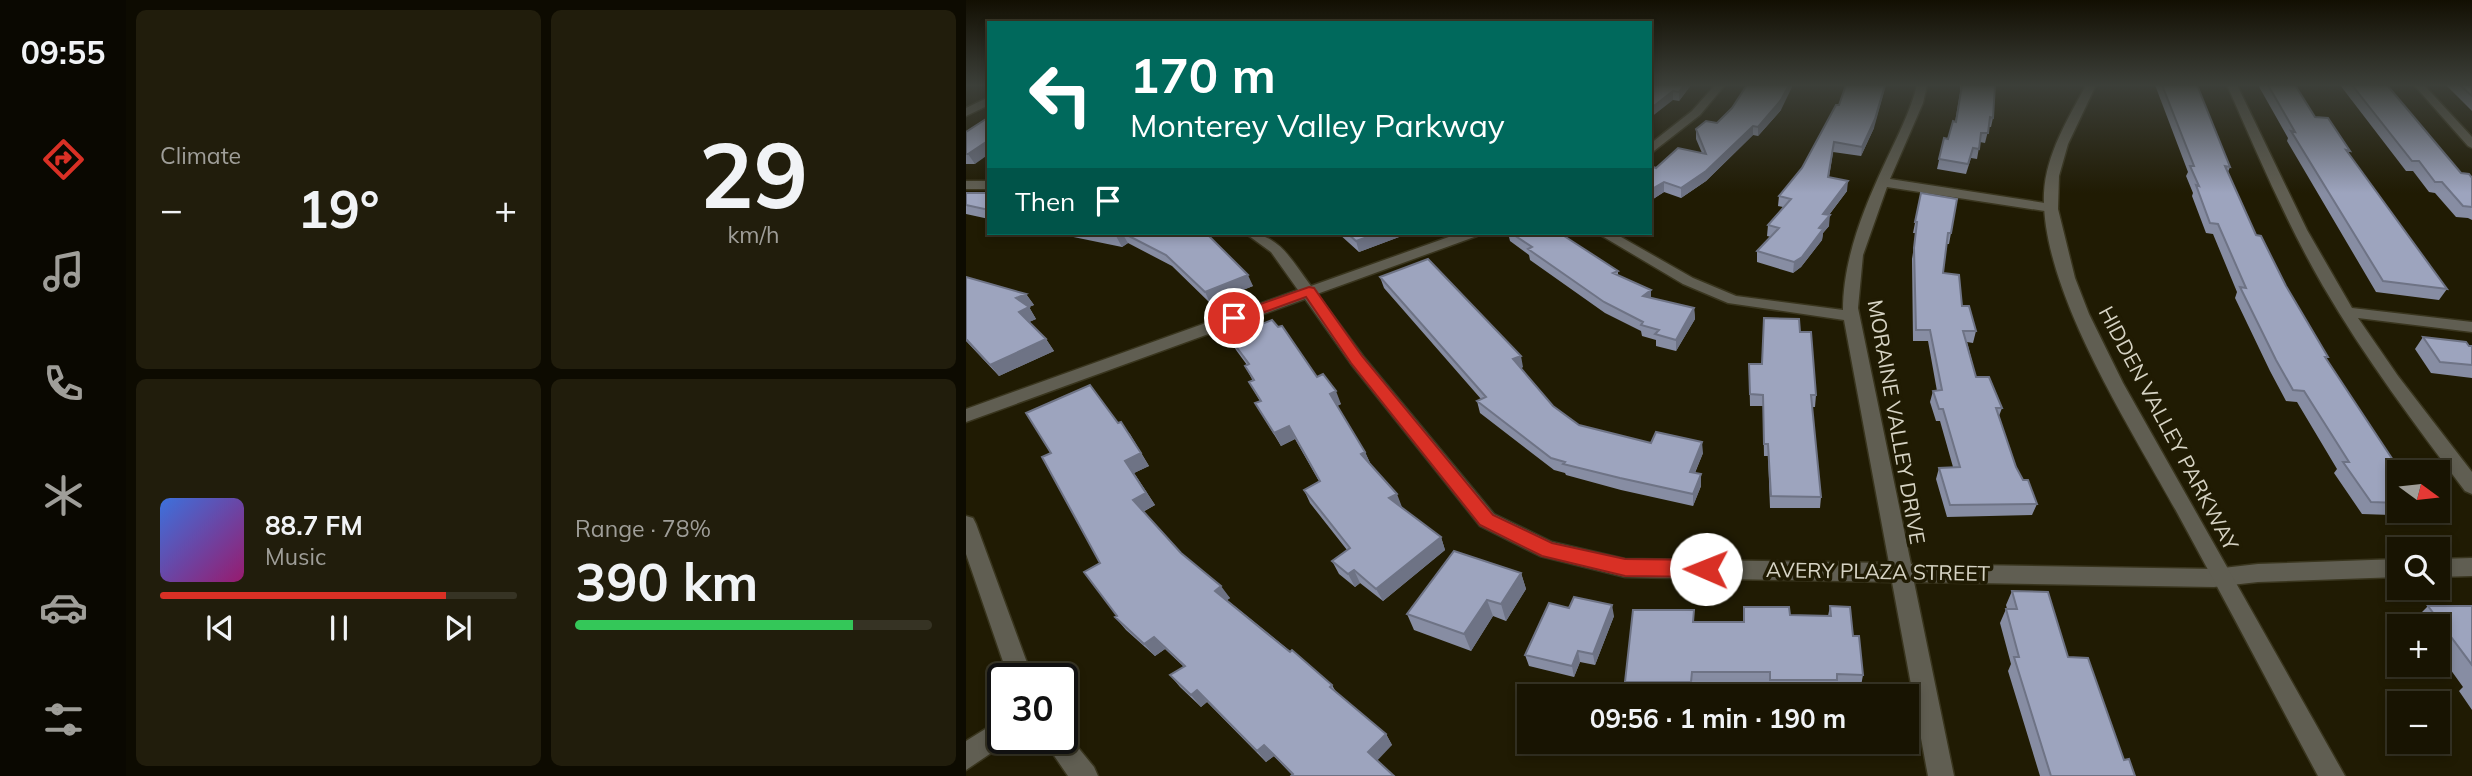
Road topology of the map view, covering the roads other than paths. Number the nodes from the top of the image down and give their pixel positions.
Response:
1 (1686, 121) edge
2 (1910, 121) edge
3 (2073, 121) edge
4 (2249, 121) edge
5 (2452, 121) edge
6 (2472, 144) edge
7 (1652, 148) edge
8 (1882, 182) junction
9 (966, 185) edge
10 (987, 185) edge
11 (2050, 208) junction
12 (1255, 235) edge
13 (1466, 235) edge
14 (1608, 235) edge
15 (1309, 291) junction
16 (2346, 312) junction
17 (1852, 316) junction
18 (2472, 327) edge
19 (966, 416) edge
20 (2472, 486) edge
21 (966, 524) edge
22 (2472, 567) edge
23 (2450, 568) edge
24 (2387, 569) edge
25 (1900, 570) junction
26 (2223, 577) junction
27 (1015, 663) edge
28 (987, 742) edge
29 (1068, 754) edge
30 (966, 757) edge
31 (1085, 776) edge
32 (1941, 776) edge
33 (2332, 776) edge

1 - 7 street
2 - 8 street, MORAINE VALLEY DRIVE
3 - 11 street, HIDDEN VALLEY PARKWAY
4 - 16 street
5 - 6 street
8 - 11 street
8 - 17 street, MORAINE VALLEY DRIVE
9 - 10 street
11 - 26 street, HIDDEN VALLEY PARKWAY
12 - 15 street, AVERY PLAZA STREET
13 - 15 street
14 - 17 street
15 - 19 street
15 - 25 street, AVERY PLAZA STREET
16 - 18 street
16 - 20 street
17 - 25 street, MORAINE VALLEY DRIVE
21 - 27 street
22 - 23 street
24 - 26 street, AVERY PLAZA STREET
25 - 26 street, AVERY PLAZA STREET
25 - 32 street, MORAINE VALLEY DRIVE
26 - 33 street, HIDDEN VALLEY PARKWAY
28 - 30 street
29 - 31 street

